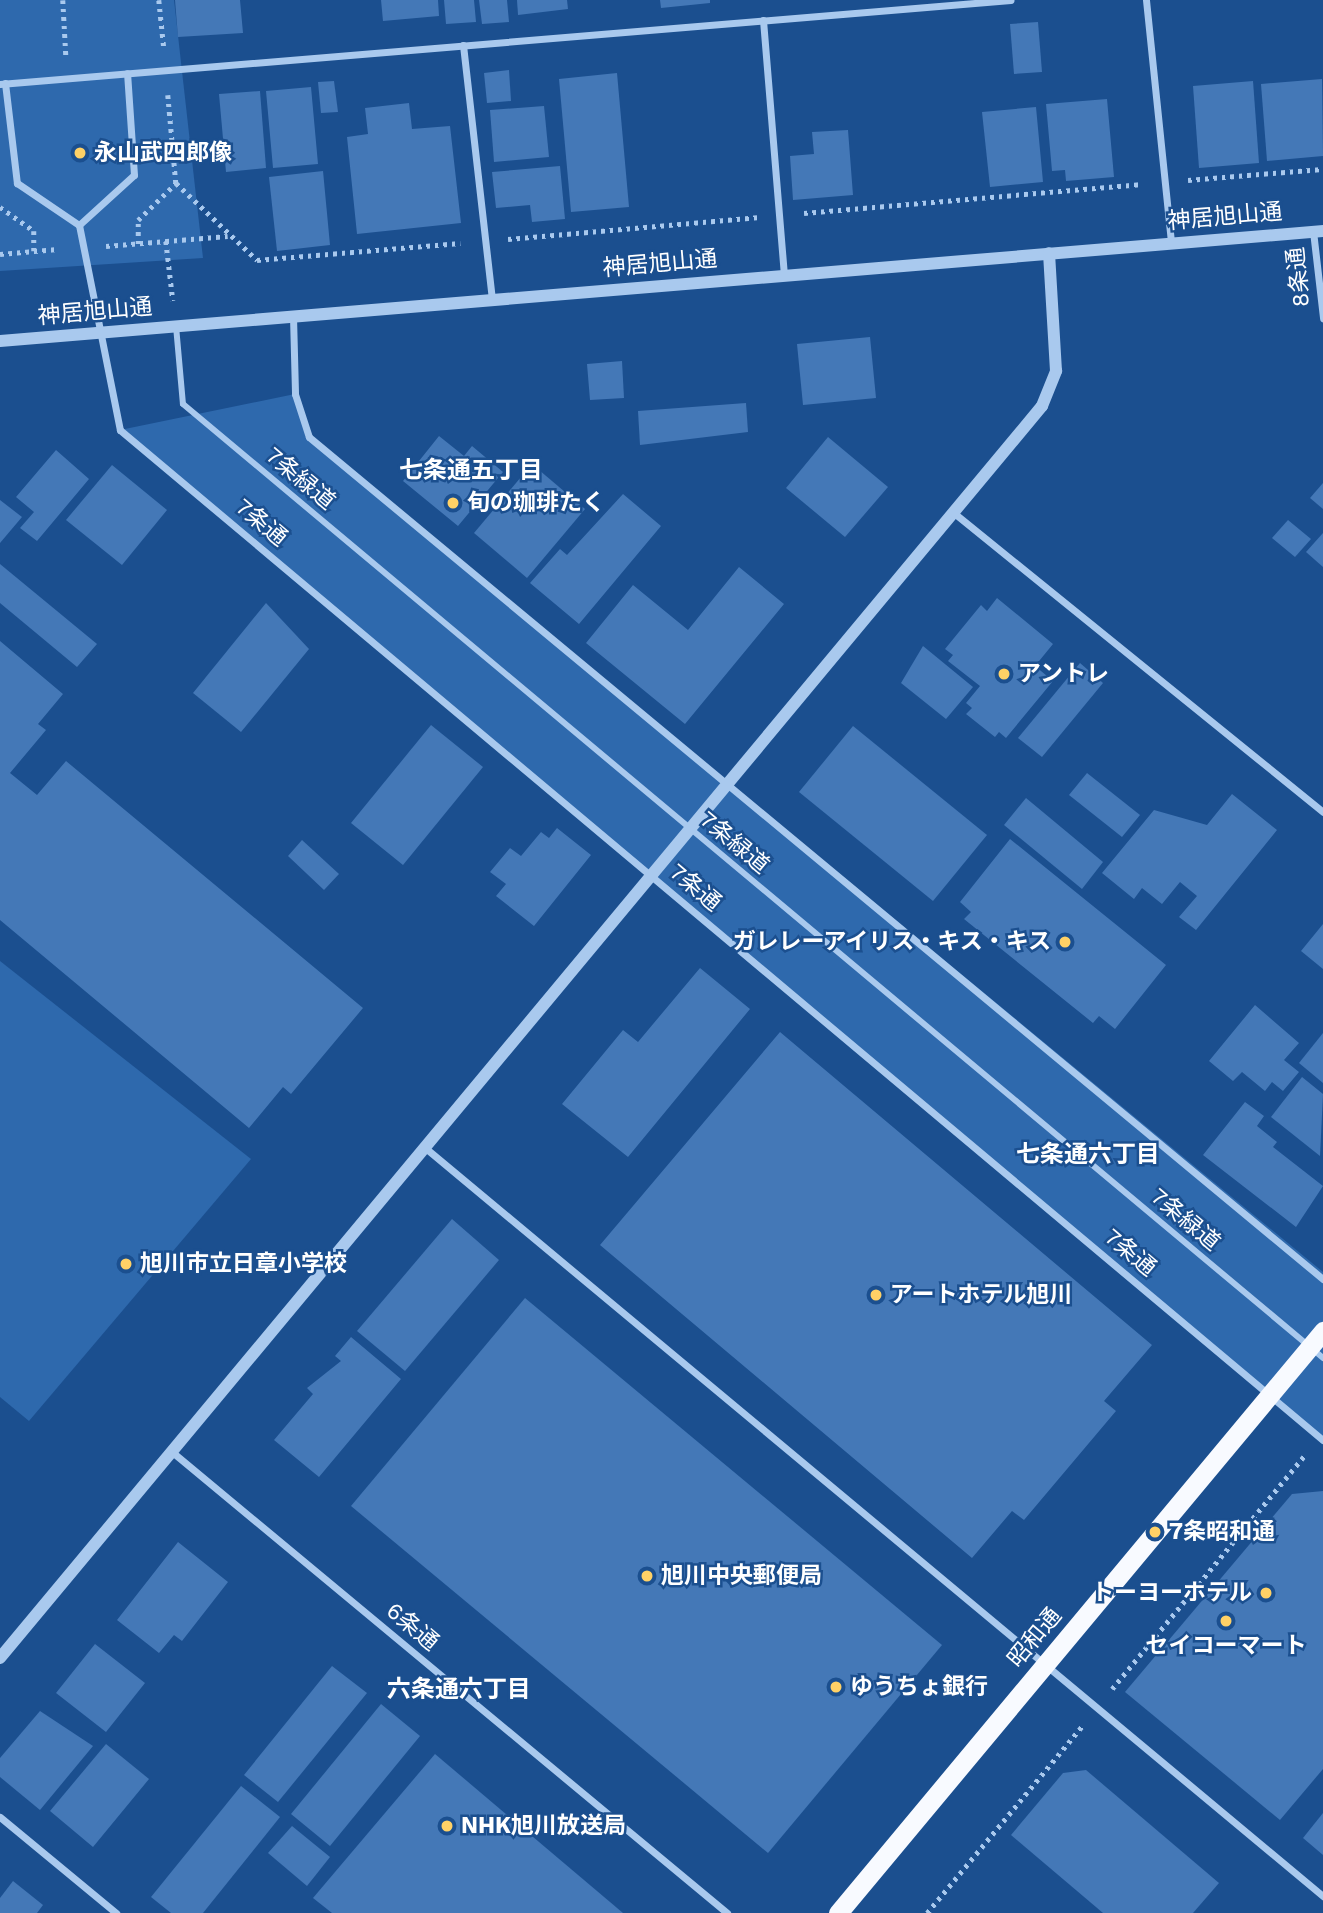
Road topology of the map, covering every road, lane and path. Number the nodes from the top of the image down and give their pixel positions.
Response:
1 (62, 0) edge
2 (1011, 0) edge
3 (1146, 0) edge
4 (763, 20) junction
5 (463, 45) junction
6 (127, 73) junction
7 (67, 78) junction
8 (3, 83) edge
9 (0, 207) edge
10 (79, 225) junction
11 (1318, 231) edge
12 (228, 236) junction
13 (166, 241) junction
14 (1171, 243) junction
15 (138, 244) junction
16 (81, 248) junction
17 (34, 251) junction
18 (1049, 253) junction
19 (0, 254) edge
20 (257, 260) dead end
21 (784, 275) junction
22 (492, 300) junction
23 (293, 316) junction
24 (1323, 318) edge
25 (176, 326) junction
26 (97, 333) junction
27 (0, 341) edge
28 (954, 513) junction
29 (726, 782) junction
30 (1323, 812) edge
31 (690, 828) junction
32 (649, 874) junction
33 (423, 1146) junction
34 (1323, 1279) edge
35 (1323, 1331) edge
36 (1316, 1352) edge
37 (1269, 1394) junction
38 (1321, 1438) edge
39 (171, 1451) junction
40 (0, 1658) edge
41 (1043, 1667) junction
42 (1095, 1711) junction
43 (0, 1817) edge
44 (1323, 1896) edge
45 (116, 1913) edge
46 (727, 1913) edge
47 (838, 1913) edge
48 (928, 1913) edge

1 - 7 path
2 - 4 street
3 - 14 street
4 - 5 street
4 - 21 street
5 - 6 street
5 - 22 street
6 - 7 street
6 - 10 street
7 - 8 street
8 - 10 street
9 - 17 path
10 - 16 street, 7条通
11 - 14 street, 神居旭山通
11 - 24 street, 8条通
12 - 13 path
12 - 15 path
12 - 20 path
13 - 15 path
13 - 25 path
14 - 18 street, 神居旭山通
15 - 16 path
16 - 17 path
16 - 26 street, 7条通
17 - 19 path
18 - 21 street, 神居旭山通
18 - 28 street
21 - 22 street, 神居旭山通
22 - 23 street, 神居旭山通
23 - 25 street, 神居旭山通
23 - 29 street
25 - 26 street, 神居旭山通
25 - 31 street, 7条緑道
26 - 27 street, 神居旭山通
26 - 32 street, 7条通
28 - 29 street
28 - 30 street
29 - 31 street
29 - 34 street
31 - 32 street
31 - 36 street, 7条緑道
32 - 33 street
32 - 37 street, 7条通
33 - 39 street
33 - 41 street
35 - 36 highway, 昭和通
36 - 37 highway, 昭和通
37 - 38 street, 7条通
37 - 41 highway, 昭和通
38 - 42 path
39 - 40 street
39 - 46 street, 6条通
41 - 42 street
41 - 47 highway, 昭和通
42 - 44 street
42 - 48 path
43 - 45 street

